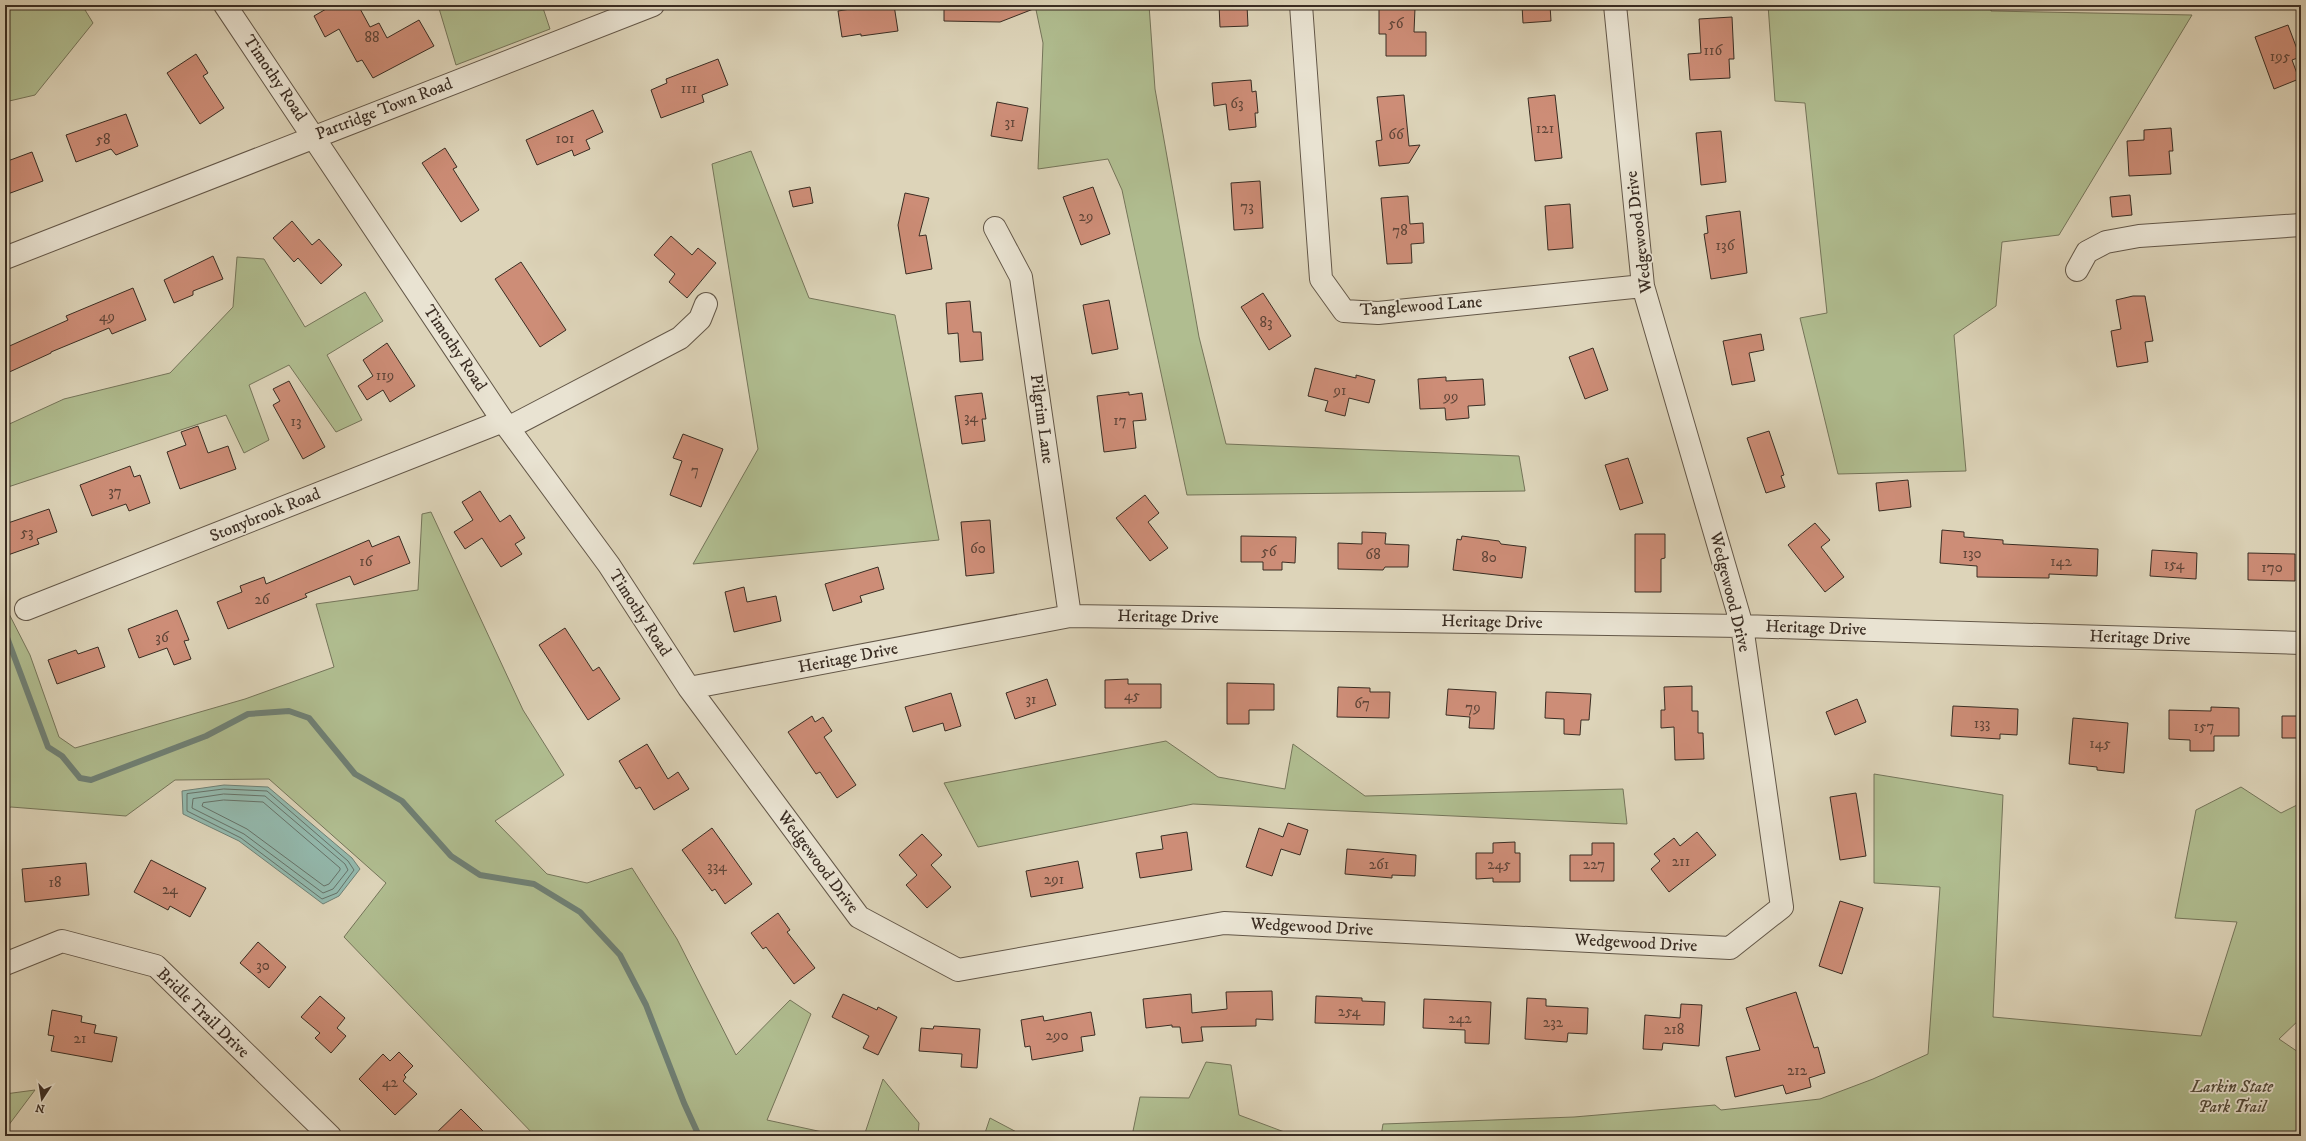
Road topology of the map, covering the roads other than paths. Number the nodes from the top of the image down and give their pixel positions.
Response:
1 (225, 5) edge
2 (652, 5) edge
3 (1301, 5) edge
4 (1615, 5) edge
5 (314, 136) junction
6 (2301, 225) edge
7 (995, 228) dead end
8 (5, 258) edge
9 (2077, 270) dead end
10 (1643, 286) junction
11 (706, 304) dead end
12 (506, 424) junction
13 (26, 610) dead end
14 (1070, 616) junction
15 (1742, 626) junction
16 (2301, 643) edge
17 (689, 688) junction
18 (5, 964) edge
19 (330, 1136) edge

1 - 5 street, Timothy Road
2 - 5 street, Partridge Town Road
3 - 10 street, Tanglewood Lane
4 - 10 street, Wedgewood Drive
5 - 8 street, Partridge Town Road
5 - 12 street, Timothy Road
6 - 9 street
7 - 14 street, Pilgrim Lane
10 - 15 street, Wedgewood Drive
11 - 12 street, Stonybrook Road
12 - 13 street, Stonybrook Road
12 - 17 street, Timothy Road
14 - 15 street, Heritage Drive
14 - 17 street, Heritage Drive
15 - 16 street, Heritage Drive
15 - 17 street, Wedgewood Drive
18 - 19 street, Bridle Trail Drive

